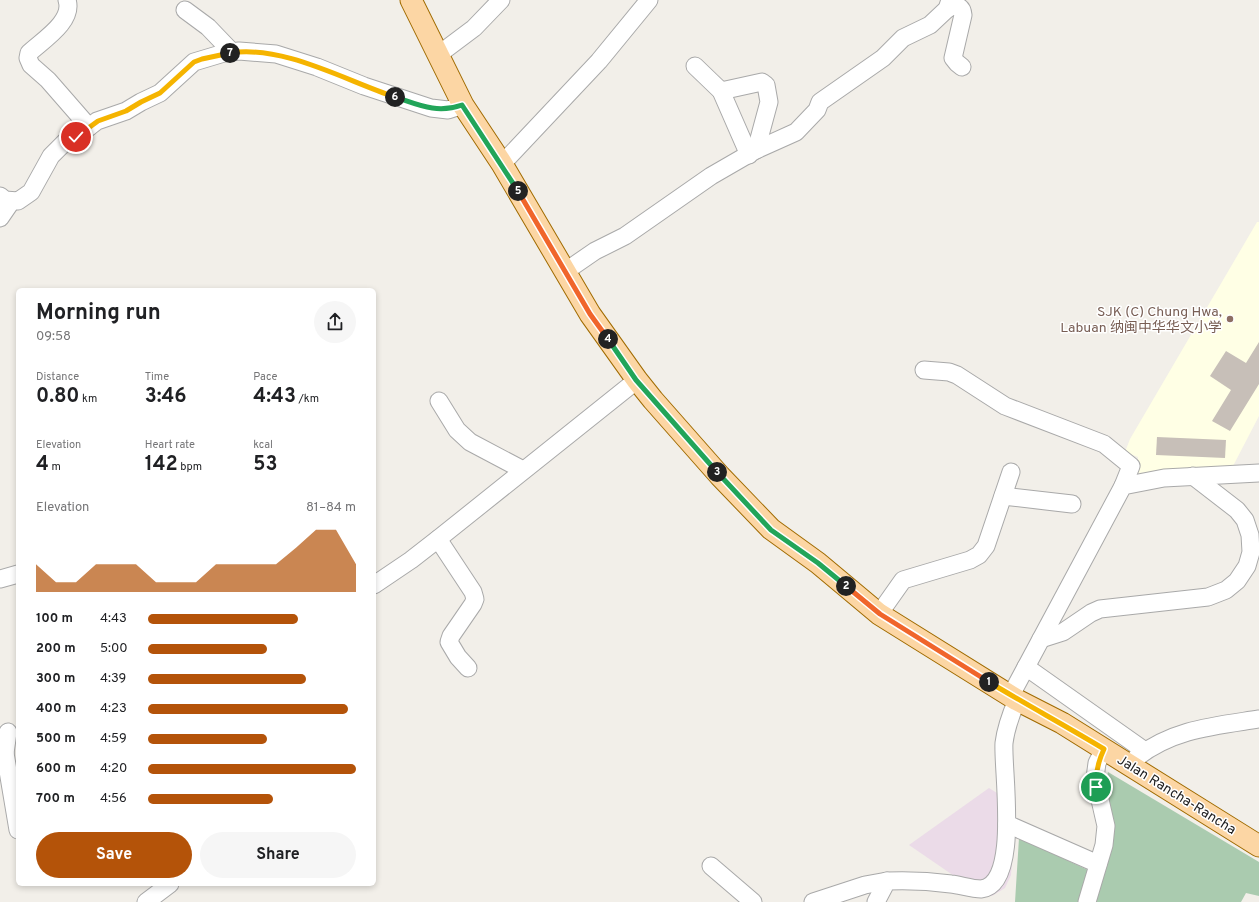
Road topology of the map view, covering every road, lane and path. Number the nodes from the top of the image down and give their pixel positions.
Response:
1 (67, 0) edge
2 (411, 0) edge
3 (501, 0) edge
4 (649, 0) edge
5 (948, 4) edge
6 (185, 10) dead end
7 (232, 52) junction
8 (438, 55) junction
9 (695, 66) dead end
10 (962, 67) dead end
11 (721, 91) junction
12 (462, 105) junction
13 (89, 127) junction
14 (752, 152) junction
15 (502, 164) junction
16 (6, 199) edge
17 (0, 218) edge
18 (566, 271) junction
19 (924, 370) dead end
20 (636, 380) junction
21 (439, 401) dead end
22 (523, 470) junction
23 (1011, 472) dead end
24 (1259, 473) edge
25 (1193, 476) junction
26 (1123, 486) junction
27 (1003, 496) junction
28 (1072, 504) dead end
29 (438, 539) junction
30 (16, 575) edge
31 (0, 579) edge
32 (376, 584) edge
33 (880, 614) junction
34 (1041, 639) junction
35 (1026, 667) junction
36 (468, 668) dead end
37 (1014, 698) junction
38 (1259, 719) edge
39 (9, 731) edge
40 (1104, 749) junction
41 (1145, 751) junction
42 (2, 758) edge
43 (1128, 764) junction
44 (16, 821) edge
45 (1007, 824) junction
46 (1259, 846) edge
47 (1098, 864) junction
48 (711, 866) dead end
49 (887, 881) junction
50 (167, 886) edge
51 (146, 902) edge
52 (753, 902) edge
53 (813, 902) edge
54 (876, 902) edge
55 (1087, 902) edge

1 - 13 street
2 - 8 main road, Jalan Rancha-Rancha
3 - 8 street
4 - 15 street
5 - 10 street
5 - 14 street
6 - 7 street
7 - 12 street
7 - 13 street
8 - 12 main road, Jalan Rancha-Rancha
9 - 11 street
11 - 14 street
11 - 14 street
12 - 15 main road, Jalan Rancha-Rancha
13 - 16 street
14 - 18 street
15 - 18 main road, Jalan Rancha-Rancha
16 - 17 street
18 - 20 main road, Jalan Rancha-Rancha
19 - 26 street
20 - 22 street
20 - 33 main road, Jalan Rancha-Rancha
21 - 22 street
22 - 29 street
23 - 27 street
24 - 25 street
25 - 26 street
25 - 34 street
26 - 34 street
27 - 28 street
27 - 33 street
29 - 32 street
29 - 36 street
30 - 31 street
33 - 37 main road, Jalan Rancha-Rancha
34 - 35 street
35 - 37 street
35 - 41 street
37 - 40 main road, Jalan Rancha-Rancha
37 - 45 street
38 - 41 street
39 - 42 street
40 - 43 main road, Jalan Rancha-Rancha
40 - 47 street
41 - 43 street
42 - 44 street
43 - 46 main road, Jalan Rancha-Rancha
45 - 47 street
45 - 49 street
47 - 55 street
48 - 52 street
49 - 53 street
49 - 54 street
50 - 51 street

